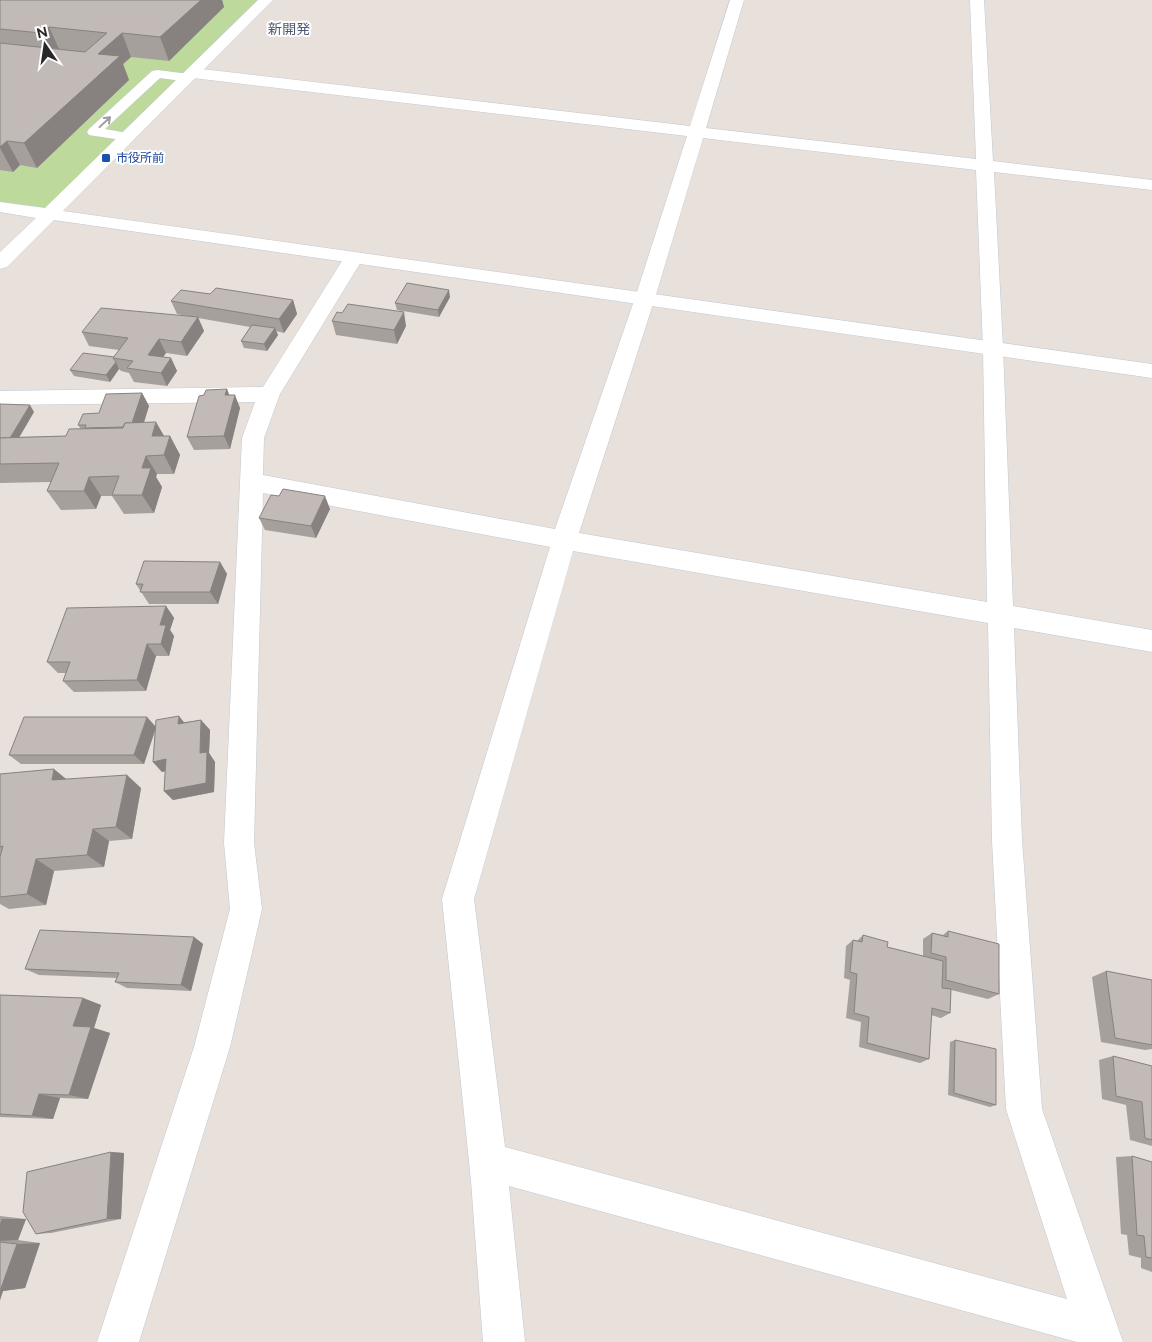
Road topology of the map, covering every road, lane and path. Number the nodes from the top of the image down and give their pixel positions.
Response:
1 (266, 0) edge
2 (737, 0) edge
3 (977, 0) edge
4 (191, 76) junction
5 (696, 132) junction
6 (128, 137) junction
7 (985, 166) junction
8 (1152, 185) edge
9 (0, 207) edge
10 (51, 215) junction
11 (354, 257) junction
12 (0, 263) edge
13 (645, 298) junction
14 (993, 348) junction
15 (1152, 371) edge
16 (269, 394) junction
17 (0, 398) edge
18 (252, 482) junction
19 (564, 540) junction
20 (1000, 613) junction
21 (1152, 641) edge
22 (488, 1162) junction
23 (1100, 1334) edge
24 (118, 1342) edge
25 (504, 1342) edge

1 - 4 street
2 - 5 street
3 - 7 street
4 - 5 street
4 - 6 street
6 -> 4 lane
5 - 7 street
5 - 13 street
6 - 10 street
7 - 8 street
7 - 14 street
9 - 10 street
10 - 11 street
10 - 12 street
11 - 13 street
11 - 16 street
13 - 14 street
13 - 19 street
14 - 15 street
14 - 20 street
16 - 17 street
16 - 18 street
18 - 19 street
18 - 24 street
19 - 20 street
19 - 22 street
20 - 21 street
20 - 23 street
22 - 23 street
22 - 25 street

